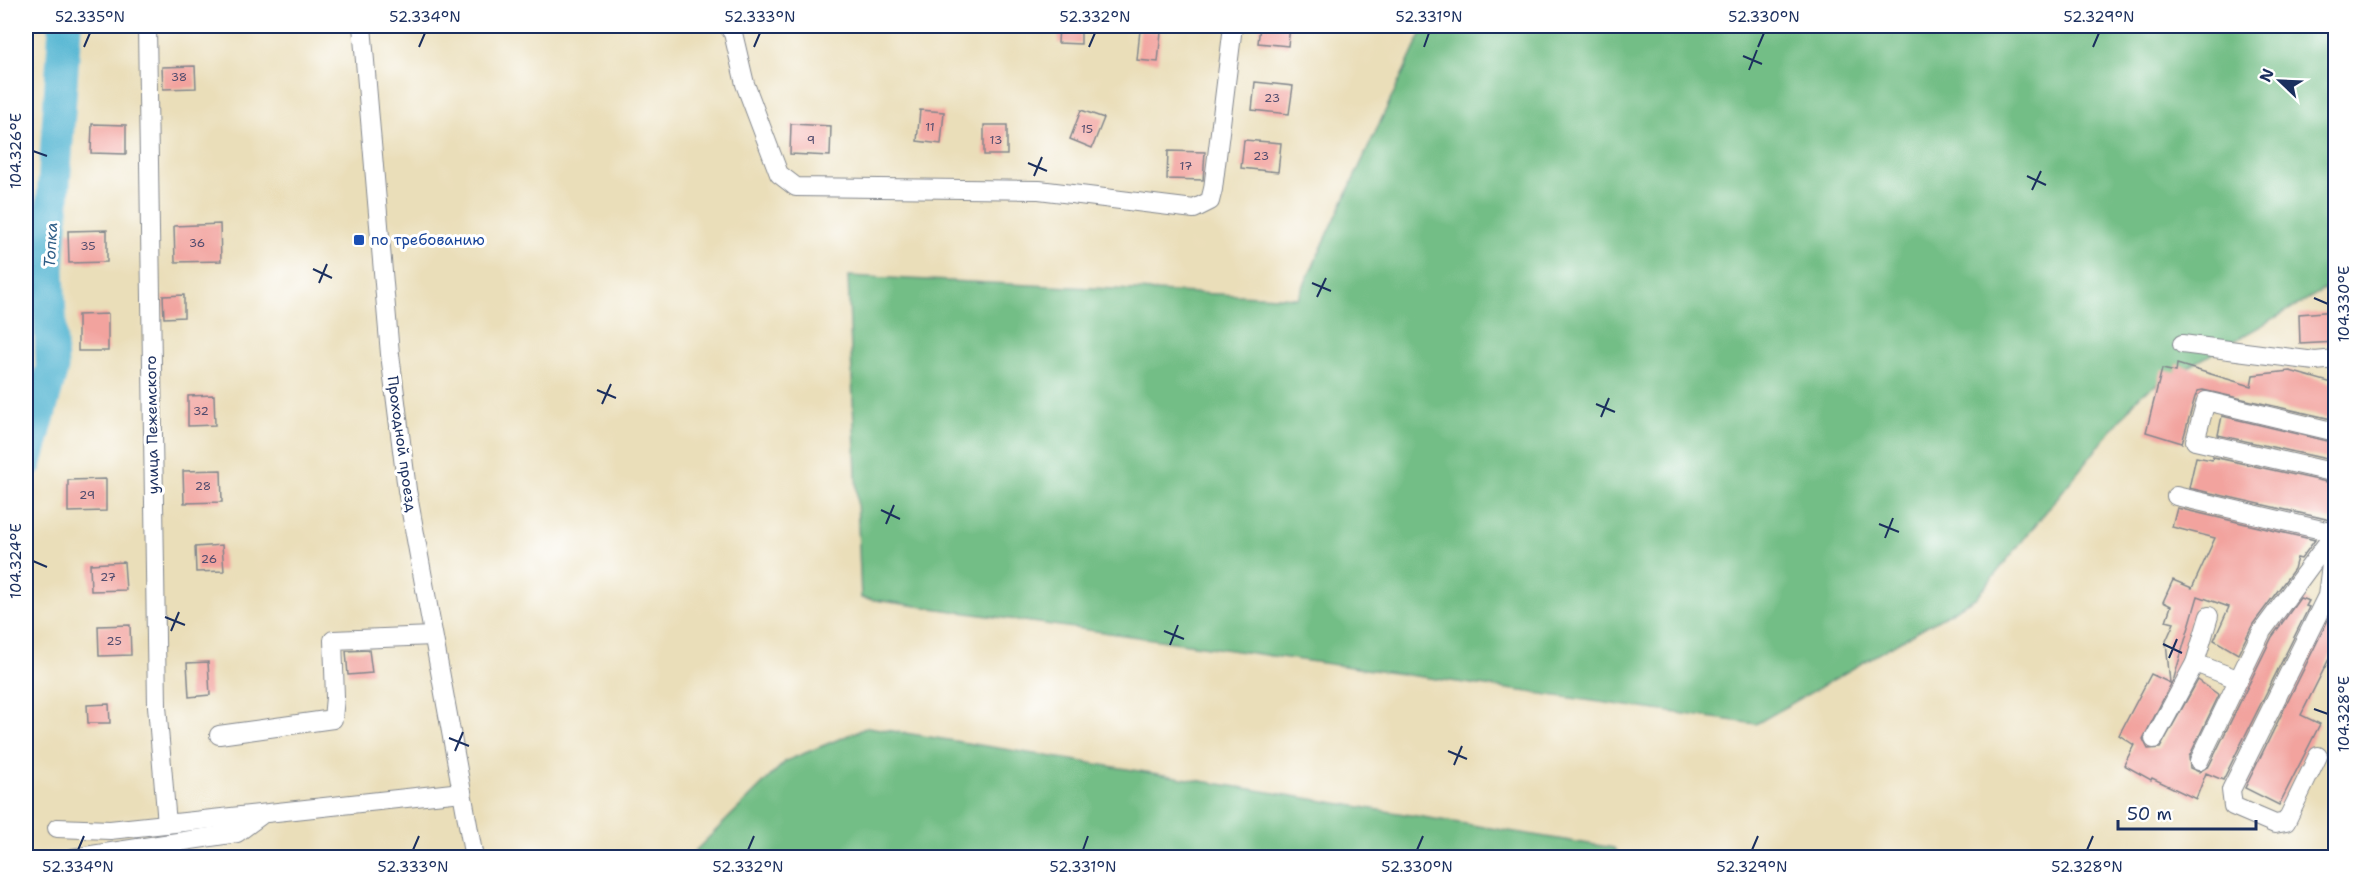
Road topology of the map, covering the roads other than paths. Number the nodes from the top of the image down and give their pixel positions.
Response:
1 (147, 26) edge
2 (362, 26) edge
3 (728, 26) edge
4 (1233, 26) edge
5 (2182, 344) dead end
6 (2336, 359) edge
7 (2336, 432) edge
8 (2336, 473) edge
9 (2176, 496) dead end
10 (2335, 533) edge
11 (2331, 597) edge
12 (2209, 616) dead end
13 (433, 636) junction
14 (2195, 663) junction
15 (2237, 679) junction
16 (219, 735) dead end
17 (2154, 740) dead end
18 (2318, 756) dead end
19 (2199, 761) dead end
20 (462, 792) junction
21 (261, 815) junction
22 (167, 824) junction
23 (57, 828) dead end
24 (72, 858) edge
25 (474, 858) edge

1 - 22 street, улица Пежемского
2 - 13 street, Проходной проезд
3 - 4 street
5 - 6 street
7 - 8 street
9 - 10 street
10 - 11 street
10 - 15 street
11 - 18 street
12 - 14 street
13 - 16 street
13 - 20 street, Проходной проезд
14 - 15 street
14 - 17 street
15 - 19 street
20 - 21 street
20 - 25 street, Проходной проезд
21 - 22 street
21 - 24 street
22 - 23 street

